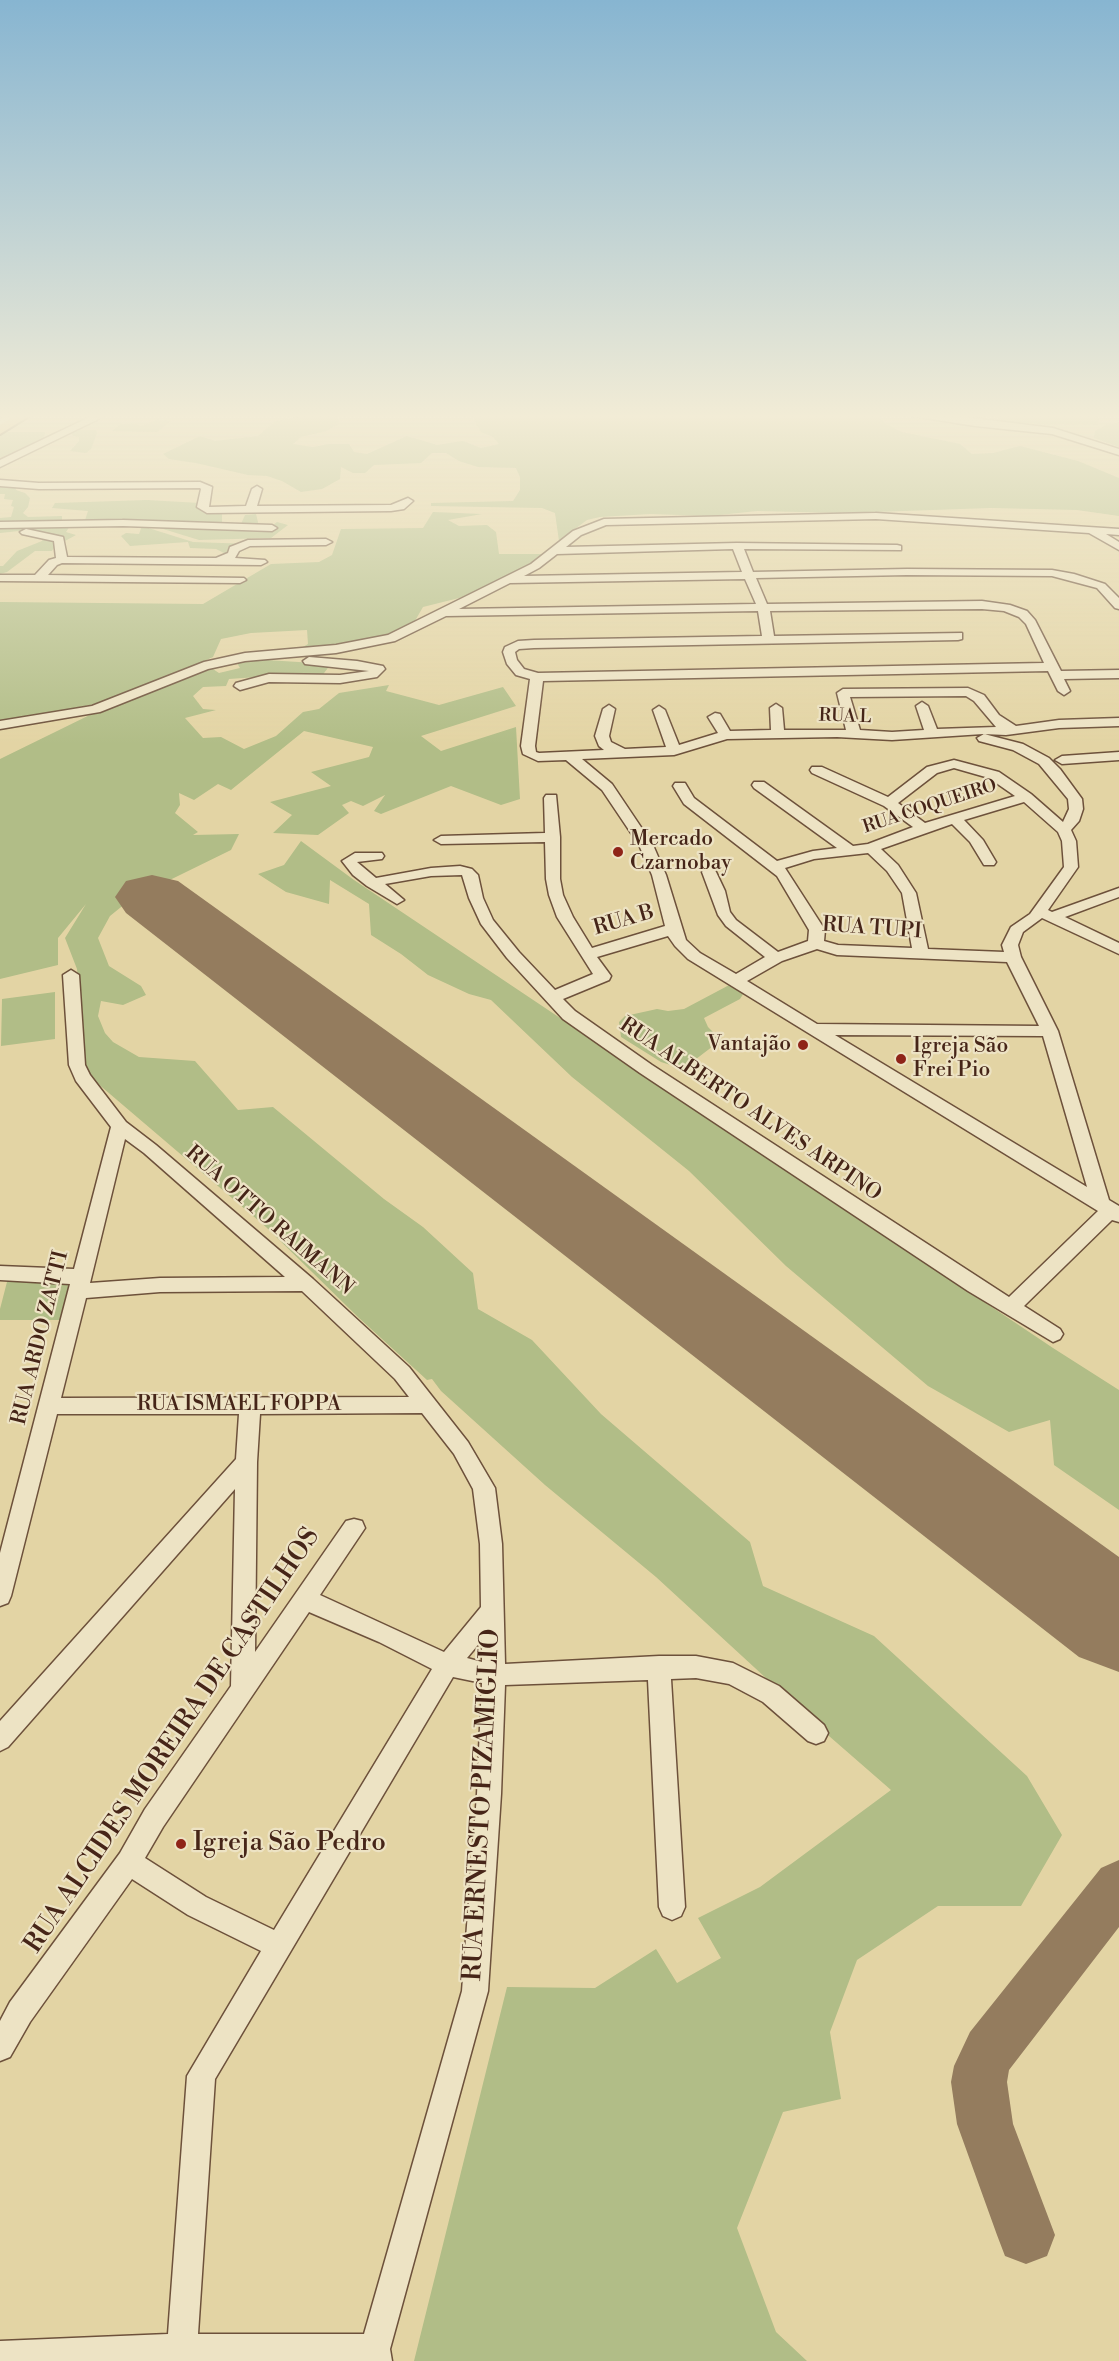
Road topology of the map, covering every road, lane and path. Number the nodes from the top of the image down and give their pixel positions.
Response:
1 (112, 523) edge
2 (128, 523) edge
3 (603, 523) edge
4 (991, 523) edge
5 (0, 525) edge
6 (272, 528) dead end
7 (1090, 530) junction
8 (1119, 532) edge
9 (0, 533) edge
10 (326, 542) dead end
11 (737, 546) junction
12 (1119, 547) edge
13 (897, 548) dead end
14 (554, 551) junction
15 (62, 560) junction
16 (219, 561) junction
17 (261, 562) dead end
18 (748, 576) junction
19 (0, 578) edge
20 (37, 580) junction
21 (240, 580) dead end
22 (508, 580) junction
23 (1119, 605) edge
24 (763, 608) junction
25 (443, 613) junction
26 (534, 613) junction
27 (958, 636) dead end
28 (769, 640) junction
29 (534, 644) junction
30 (264, 645) dead end
31 (245, 657) junction
32 (204, 666) junction
33 (1054, 671) junction
34 (1119, 674) edge
35 (537, 677) junction
36 (240, 686) dead end
37 (1064, 691) dead end
38 (922, 706) dead end
39 (776, 708) dead end
40 (609, 709) dead end
41 (659, 710) dead end
42 (715, 717) dead end
43 (1119, 722) edge
44 (0, 725) edge
45 (1016, 730) junction
46 (956, 732) junction
47 (854, 733) junction
48 (932, 733) junction
49 (778, 734) junction
50 (726, 735) junction
51 (674, 751) junction
52 (624, 754) junction
53 (1119, 756) edge
54 (571, 757) junction
55 (1062, 760) dead end
56 (817, 770) dead end
57 (680, 786) dead end
58 (759, 786) dead end
59 (1026, 797) junction
60 (551, 798) dead end
61 (889, 803) junction
62 (954, 818) junction
63 (923, 828) junction
64 (1064, 830) junction
65 (553, 837) junction
66 (441, 840) dead end
67 (871, 848) junction
68 (850, 850) junction
69 (376, 856) dead end
70 (989, 861) dead end
71 (776, 866) junction
72 (709, 872) dead end
73 (372, 883) junction
74 (1119, 891) edge
75 (397, 900) dead end
76 (1045, 914) junction
77 (673, 929) junction
78 (816, 944) junction
79 (1119, 949) edge
80 (921, 953) junction
81 (586, 954) junction
82 (1013, 957) junction
83 (776, 958) junction
84 (71, 975) dead end
85 (736, 981) junction
86 (551, 998) junction
87 (814, 1029) junction
88 (1050, 1030) junction
89 (120, 1126) junction
90 (1113, 1209) edge
91 (0, 1273) edge
92 (80, 1284) junction
93 (306, 1284) junction
94 (1011, 1307) junction
95 (1053, 1334) dead end
96 (250, 1405) junction
97 (429, 1405) junction
98 (50, 1406) junction
99 (246, 1462) junction
100 (484, 1488) joint
101 (354, 1528) dead end
102 (0, 1596) edge
103 (304, 1599) junction
104 (491, 1612) junction
105 (447, 1665) junction
106 (660, 1668) junction
107 (494, 1675) junction
108 (243, 1687) junction
109 (816, 1733) dead end
110 (0, 1740) edge
111 (129, 1862) junction
112 (672, 1907) dead end
113 (279, 1946) junction
114 (0, 2047) edge
115 (183, 2349) junction
116 (376, 2355) edge
117 (0, 2356) edge

1 - 5 street
2 - 6 street
3 - 14 street
4 - 7 street
7 - 8 street
7 - 12 street
9 - 15 street
10 - 16 street
11 - 13 street
11 - 14 street
11 - 18 street
14 - 22 street
15 - 16 street
15 - 20 street
16 - 17 street
18 - 22 street
18 - 23 street
18 - 24 street
19 - 20 street
20 - 21 street
22 - 25 street
24 - 26 street
24 - 28 street
24 - 33 street
25 - 26 street
25 - 31 street
26 - 29 street
27 - 28 street
28 - 29 street
29 - 35 street
30 - 32 street
31 - 32 street
31 - 36 street
32 - 44 street
33 - 34 street
33 - 35 street
33 - 37 street
35 - 54 street, RUA L
38 - 48 street
39 - 49 street
40 - 52 street
41 - 51 street
42 - 50 street
43 - 45 street, RUA L
45 - 46 street, RUA L
45 - 47 street
46 - 48 street, RUA L
46 - 64 street
47 - 48 street, RUA L
47 - 49 street, RUA L
49 - 50 street, RUA L
50 - 51 street, RUA L
51 - 52 street, RUA L
52 - 54 street, RUA L
53 - 55 street
54 - 77 street
56 - 61 street
57 - 71 street
58 - 68 street
59 - 61 street
59 - 62 street, RUA COQUEIRO
59 - 64 street
60 - 65 street
61 - 63 street
62 - 63 street, RUA COQUEIRO
62 - 70 street
63 - 67 street, RUA COQUEIRO
64 - 76 street
65 - 66 street
65 - 81 street
67 - 68 street, RUA COQUEIRO
67 - 80 street
68 - 71 street, RUA COQUEIRO
69 - 73 street
71 - 78 street
72 - 83 street
73 - 75 street
73 - 86 street, RUA ALBERTO ALVES ARPINO
74 - 76 street
76 - 79 street
76 - 82 street
77 - 81 street, RUA B
77 - 85 street
78 - 80 street, RUA TUPI
78 - 83 street, RUA TUPI
80 - 82 street, RUA TUPI
81 - 86 street
82 - 88 street
83 - 85 street, RUA TUPI
84 - 89 street, RUA OTTO RAIMANN
85 - 87 street
86 - 94 street, RUA ALBERTO ALVES ARPINO
87 - 88 street
87 - 90 street
88 - 90 street
89 - 92 street, RUA ARDO ZATTI
89 - 93 street, RUA OTTO RAIMANN
90 - 94 street
91 - 92 street
92 - 93 street
92 - 98 street, RUA ARDO ZATTI
93 - 97 street, RUA OTTO RAIMANN
94 - 95 street, RUA ALBERTO ALVES ARPINO
96 - 97 street, RUA ISMAEL FOPPA
96 - 98 street, RUA ISMAEL FOPPA
96 - 99 street
97 - 100 street, RUA OTTO RAIMANN
98 - 102 street, RUA ARDO ZATTI
99 - 108 street
99 - 110 street
100 - 104 street, RUA ERNESTO PIZAMIGLIO
101 - 103 street, RUA ALCIDES MOREIRA DE CASTILHOS
103 - 105 street
103 - 108 street, RUA ALCIDES MOREIRA DE CASTILHOS
104 - 105 street
104 - 107 street, RUA ERNESTO PIZAMIGLIO
105 - 107 street
105 - 113 street
106 - 107 street
106 - 109 street
106 - 112 street
107 - 116 street, RUA ERNESTO PIZAMIGLIO
108 - 111 street, RUA ALCIDES MOREIRA DE CASTILHOS
111 - 113 street
111 - 114 street, RUA ALCIDES MOREIRA DE CASTILHOS
113 - 115 street
115 - 116 street
115 - 117 street

